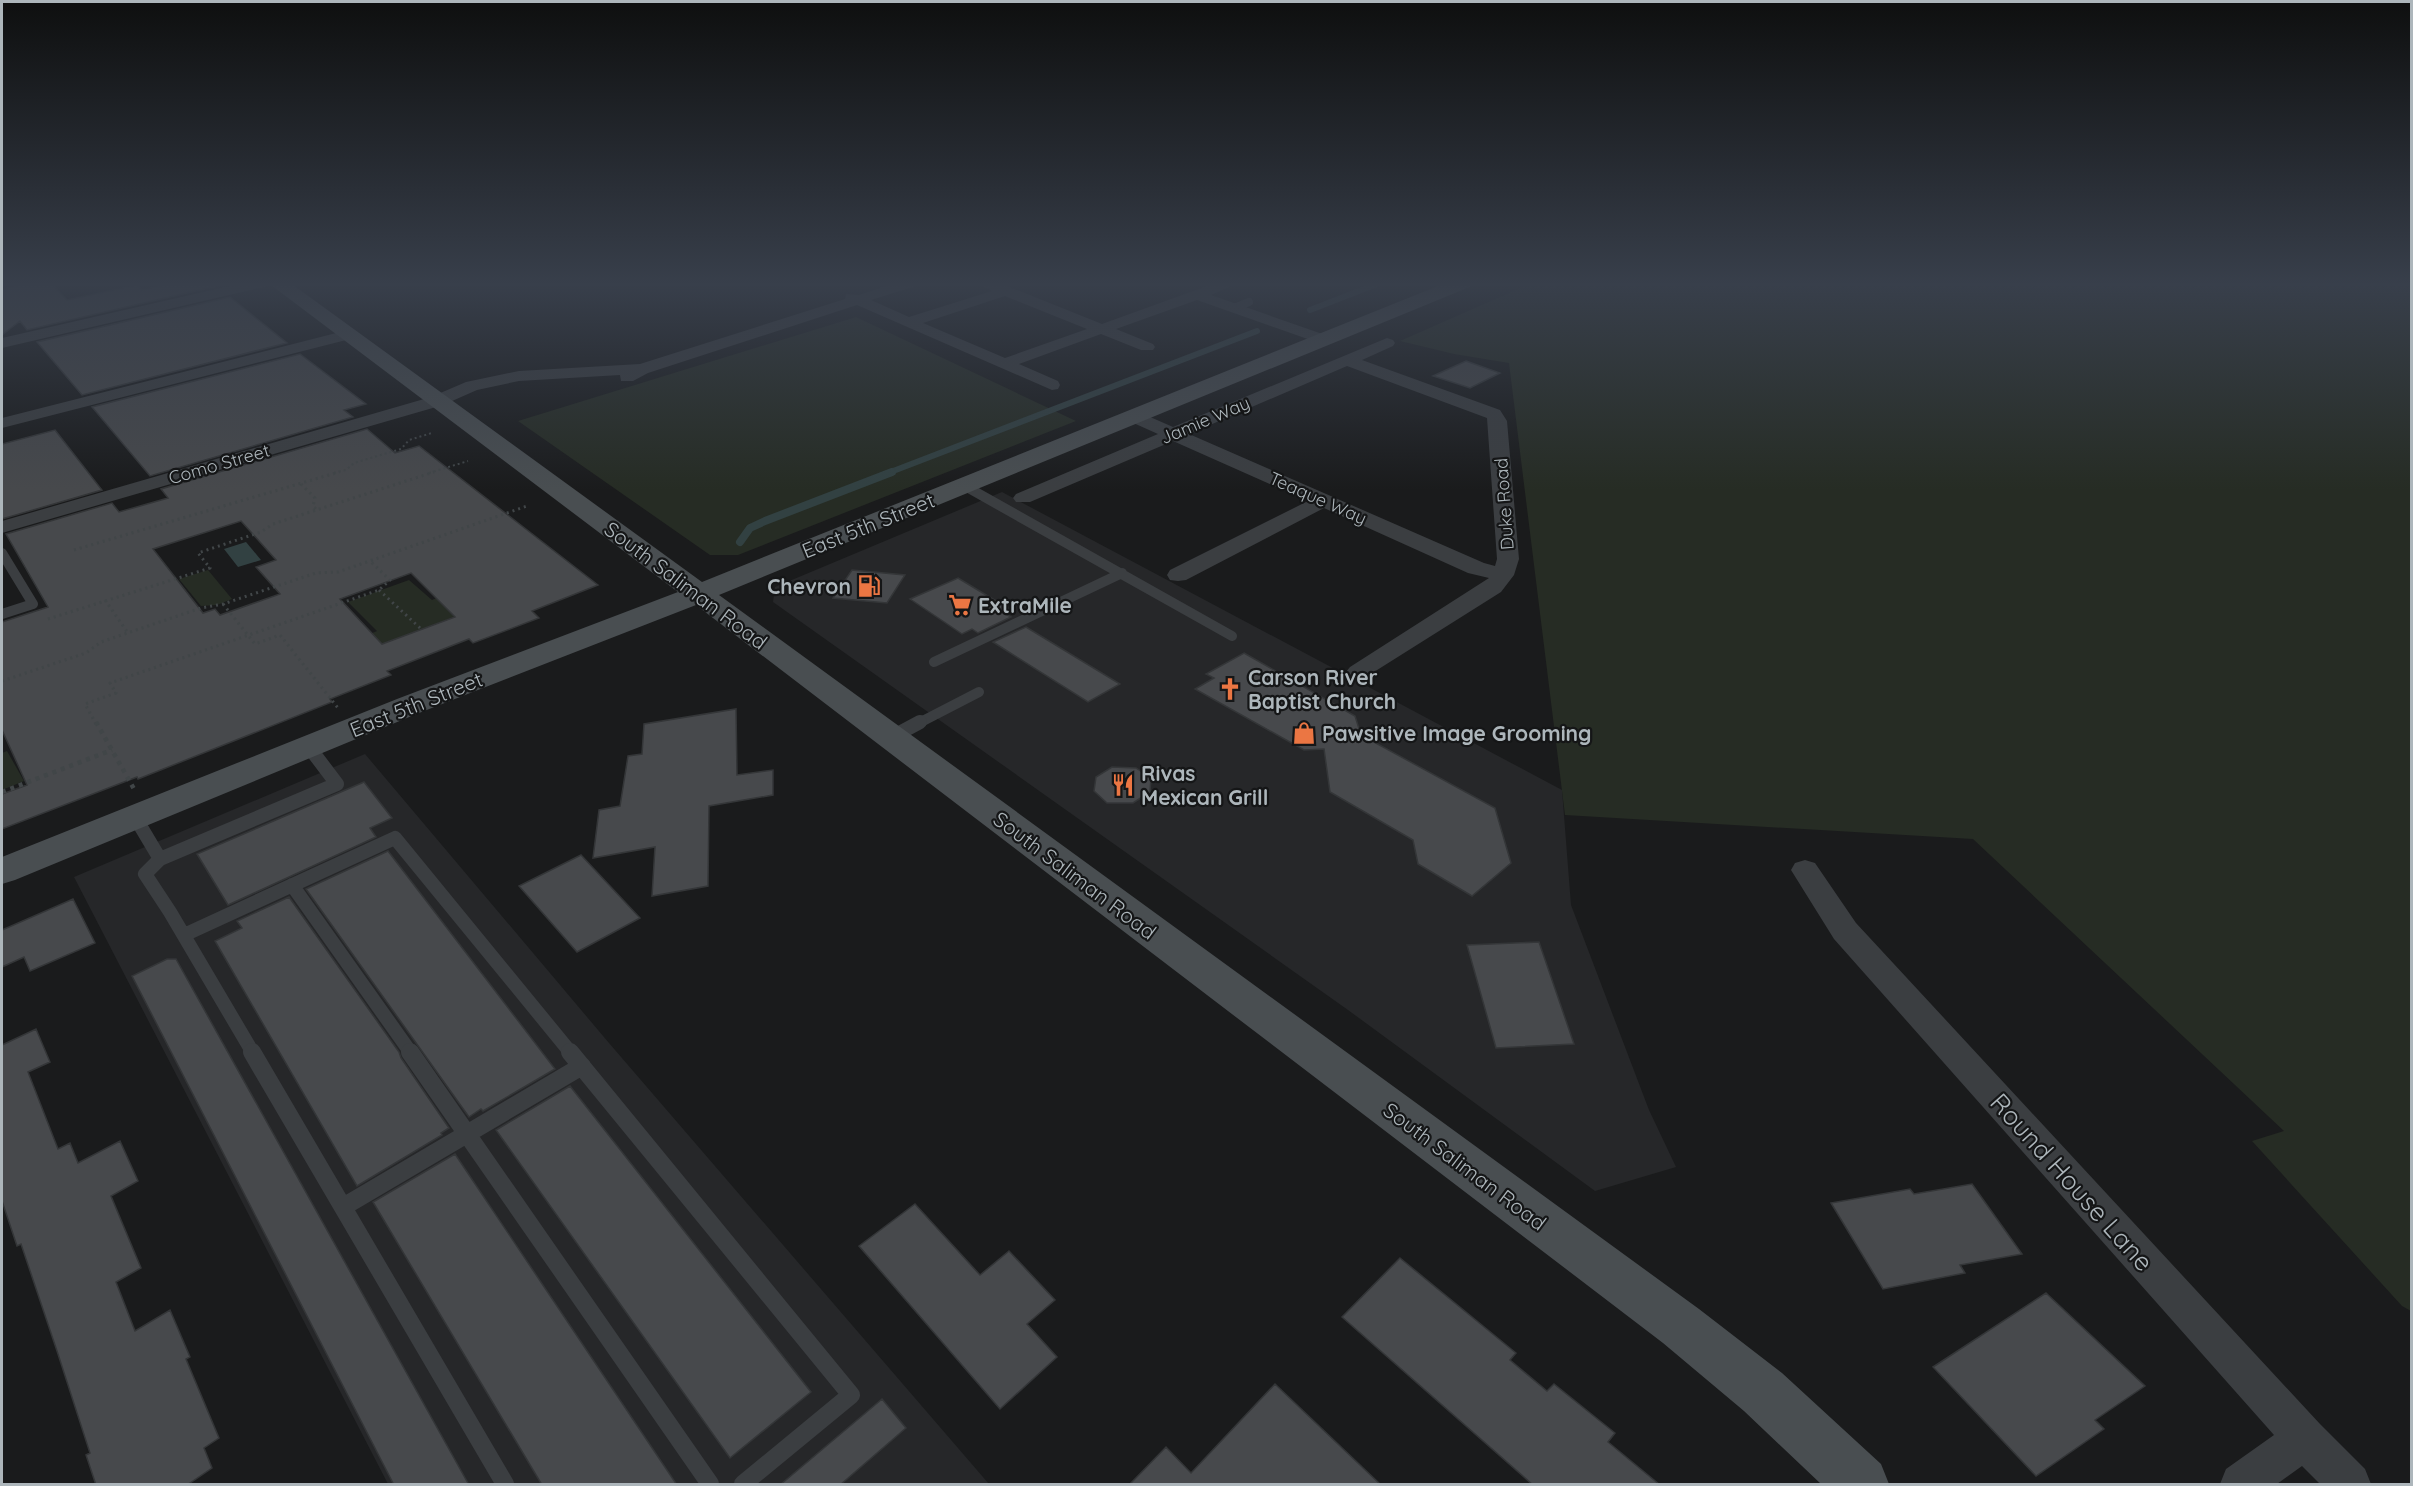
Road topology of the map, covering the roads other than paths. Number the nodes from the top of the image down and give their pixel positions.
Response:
1 (284, 351) edge
2 (370, 351) edge
3 (693, 351) edge
4 (975, 351) edge
5 (1039, 351) edge
6 (1297, 351) edge
7 (1367, 351) edge
8 (1347, 360) junction
9 (1004, 364) junction
10 (1052, 385) dead end
11 (437, 401) junction
12 (1135, 417) junction
13 (2, 423) edge
14 (1174, 434) junction
15 (965, 486) junction
16 (1023, 498) dead end
17 (1324, 500) junction
18 (2, 527) edge
19 (2, 554) edge
20 (1122, 573) junction
21 (1178, 575) dead end
22 (1503, 575) junction
23 (698, 593) junction
24 (2, 615) edge
25 (1232, 636) dead end
26 (934, 662) dead end
27 (1358, 672) dead end
28 (979, 692) dead end
29 (891, 737) junction
30 (309, 747) junction
31 (137, 807) junction
32 (160, 860) junction
33 (1805, 870) dead end
34 (2, 872) edge
35 (292, 885) junction
36 (184, 935) junction
37 (582, 1066) junction
38 (468, 1134) junction
39 (343, 1207) junction
40 (2305, 1439) junction
41 (505, 1485) edge
42 (710, 1485) edge
43 (743, 1485) edge
44 (1861, 1485) edge
45 (2241, 1485) edge
46 (2350, 1485) edge

1 - 13 street
2 - 11 main road, South Saliman Road
3 - 11 street, Como Street
4 - 9 street
5 - 9 street
6 - 12 main road, East 5th Street
7 - 8 street, Jamie Way
8 - 14 street, Jamie Way
8 - 22 street, Duke Road
9 - 10 street
11 - 18 street, Como Street
11 - 23 main road, South Saliman Road
12 - 14 street, Teaque Way
12 - 15 main road, East 5th Street
14 - 16 street, Jamie Way
14 - 17 street, Teaque Way
15 - 20 lane
15 - 23 main road, East 5th Street
17 - 21 street
17 - 22 street, Teaque Way
19 - 24 lane
20 - 25 lane
20 - 26 lane
22 - 27 street, Duke Road
23 - 29 main road, South Saliman Road
23 - 30 main road, East 5th Street
28 - 29 lane
29 - 44 main road, South Saliman Road
30 - 31 main road, East 5th Street
30 - 32 lane
31 - 32 lane
31 - 34 main road, East 5th Street
32 - 36 lane
33 - 40 street, Round House Lane
35 - 36 lane
35 - 37 lane
35 - 38 lane
36 - 39 lane
37 - 38 lane
37 - 43 lane
38 - 39 lane
38 - 42 lane
39 - 41 lane
40 - 45 street
40 - 46 street, Round House Lane

